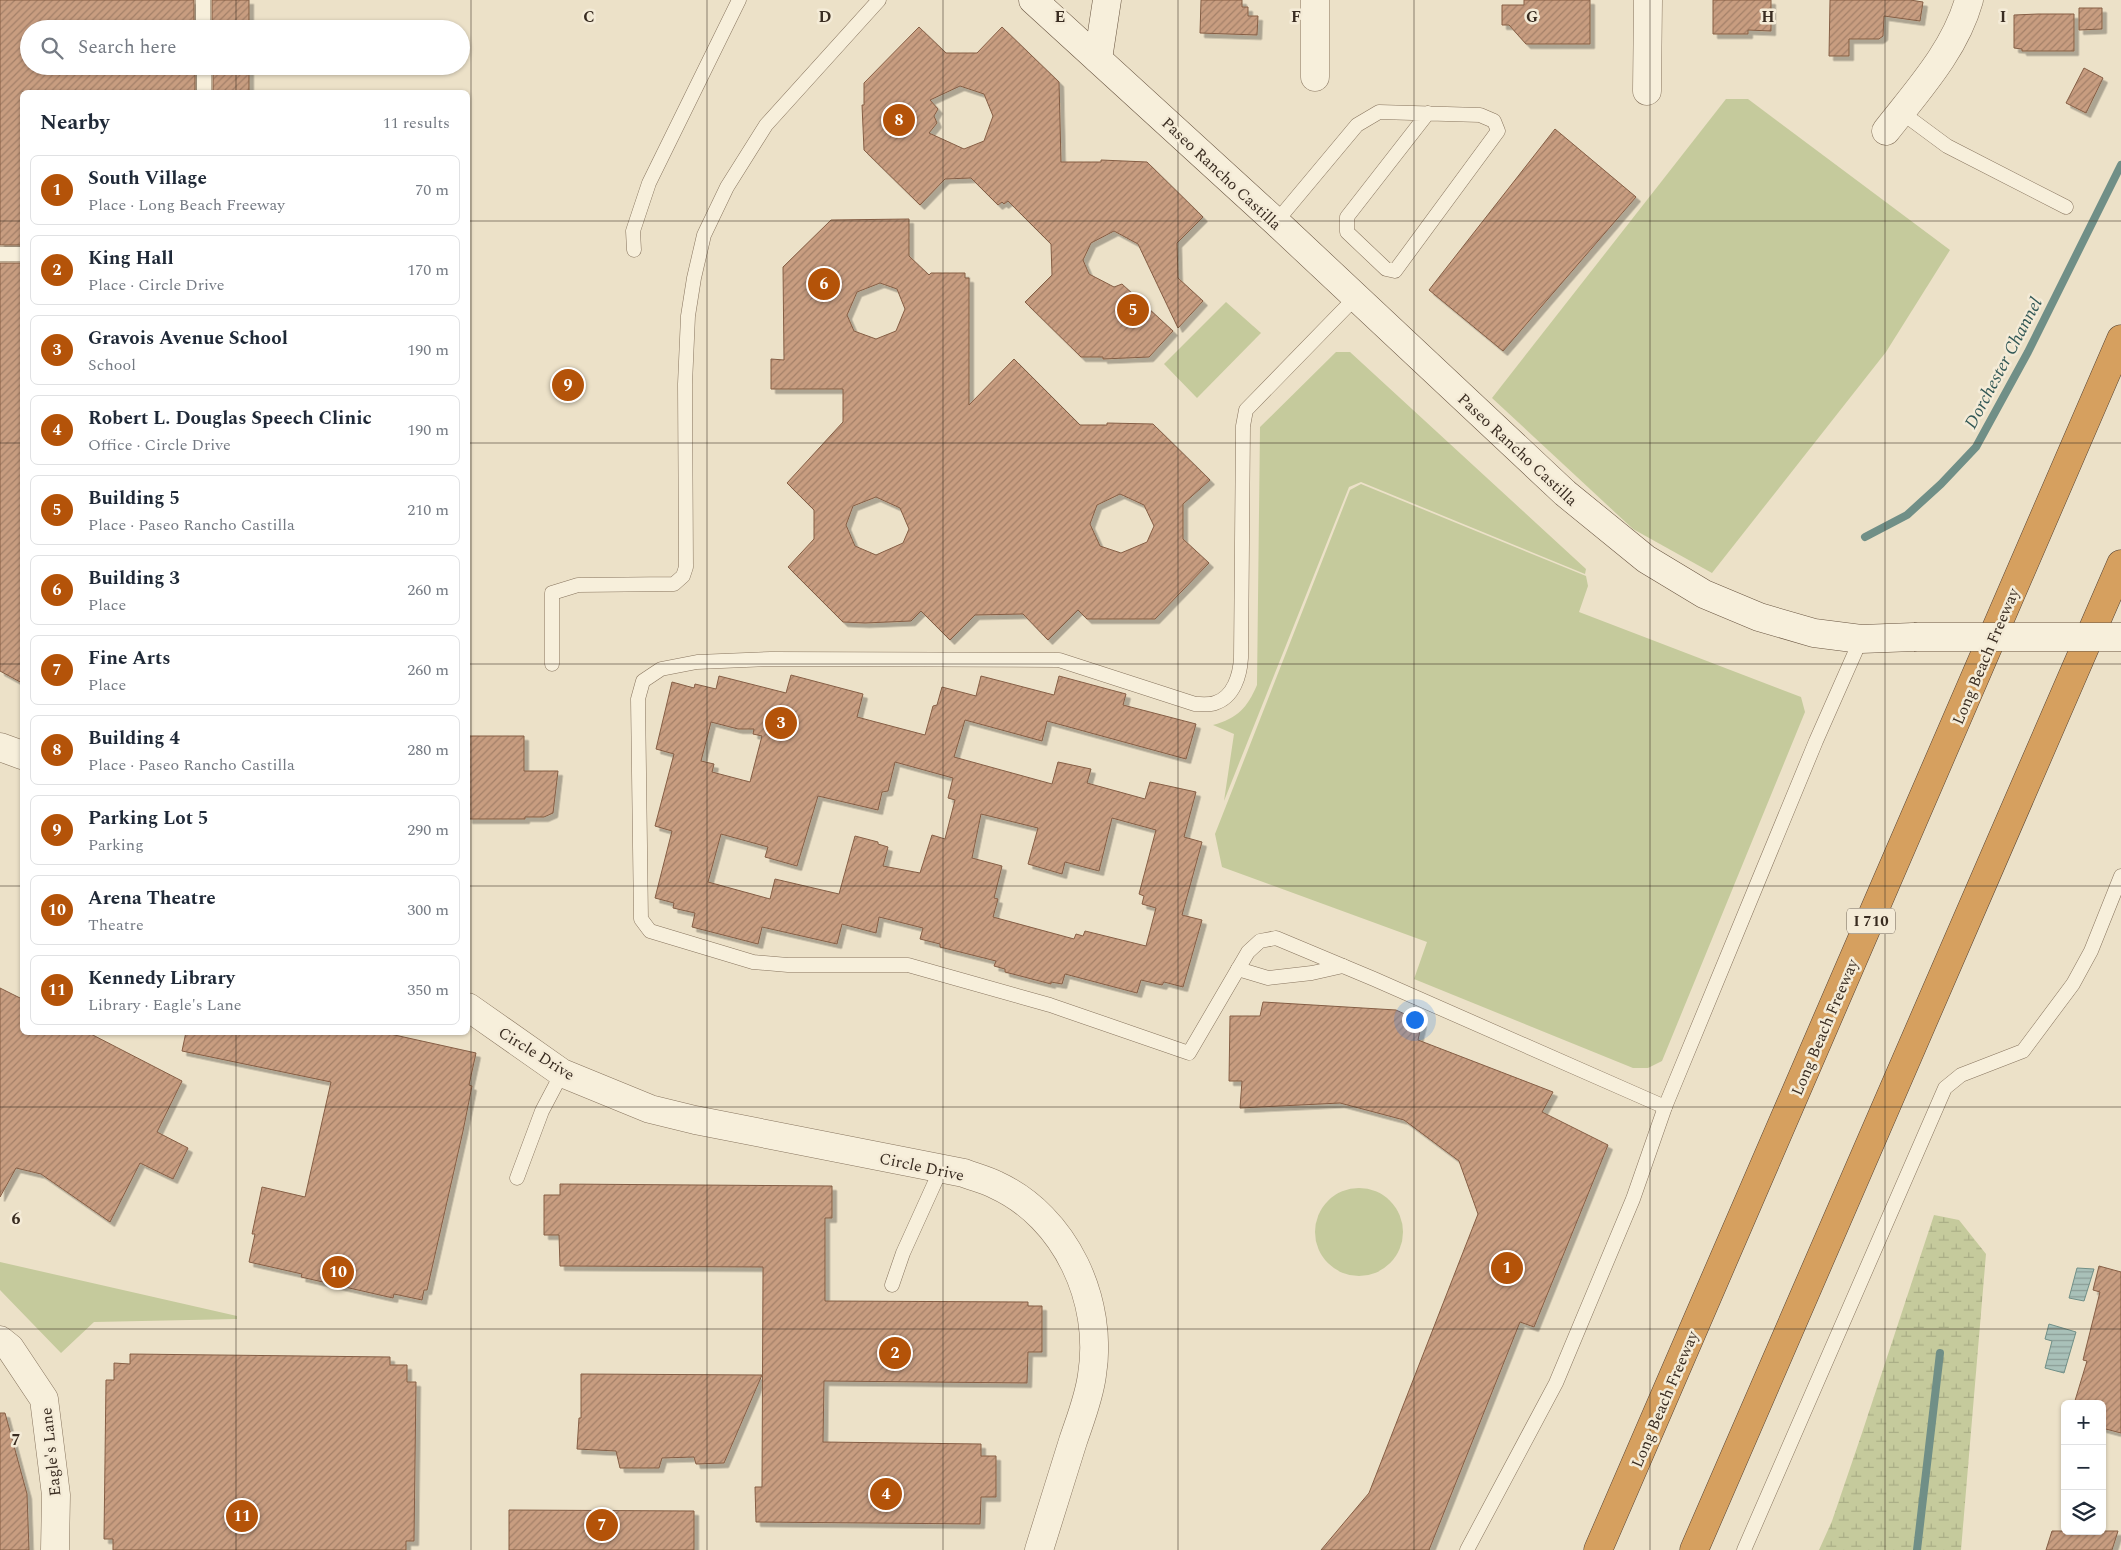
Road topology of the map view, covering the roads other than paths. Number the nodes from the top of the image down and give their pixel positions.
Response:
1 (202, 0) edge
2 (739, 0) edge
3 (879, 0) edge
4 (1033, 0) edge
5 (1107, 0) edge
6 (1315, 0) edge
7 (1648, 0) edge
8 (1969, 0) edge
9 (203, 20) edge
10 (1098, 59) junction
11 (204, 75) edge
12 (1315, 77) dead end
13 (204, 90) edge
14 (1647, 91) dead end
15 (1428, 113) junction
16 (1894, 122) joint
17 (2066, 207) dead end
18 (1276, 222) junction
19 (634, 250) dead end
20 (0, 254) edge
21 (20, 254) edge
22 (1355, 298) junction
23 (2121, 339) edge
24 (2121, 564) edge
25 (2121, 637) edge
26 (1862, 639) junction
27 (552, 664) dead end
28 (0, 747) edge
29 (20, 754) edge
30 (2121, 876) edge
31 (1343, 966) junction
32 (1238, 970) junction
33 (470, 1009) edge
34 (562, 1072) junction
35 (1665, 1107) junction
36 (941, 1169) junction
37 (517, 1178) dead end
38 (892, 1285) dead end
39 (0, 1340) edge
40 (1619, 1502) junction
41 (55, 1550) edge
42 (1039, 1550) edge
43 (1467, 1550) edge
44 (1588, 1550) edge
45 (1598, 1550) edge
46 (1694, 1550) edge
47 (1744, 1550) edge

1 - 9 lane
2 - 19 lane
3 - 27 lane
4 - 10 street, Paseo Rancho Castilla
5 - 10 street
6 - 12 street
7 - 14 street
8 - 16 street
10 - 18 street, Paseo Rancho Castilla
11 - 13 lane
15 - 15 lane
15 - 18 lane
16 - 17 lane
18 - 22 street, Paseo Rancho Castilla
20 - 21 lane
22 - 26 street, Paseo Rancho Castilla
22 - 32 lane
23 - 40 highway, Long Beach Freeway / I 710
24 - 46 highway
25 - 26 street, Paseo Rancho Castilla, bridge
26 - 35 lane
28 - 29 street
30 - 47 lane
31 - 32 lane
31 - 32 lane
31 - 35 lane
33 - 34 street, Circle Drive
34 - 36 street, Circle Drive
34 - 37 lane
35 - 43 lane
36 - 38 lane
36 - 42 street, Circle Drive
39 - 41 street, Eagle's Lane
40 - 44 highway
40 - 45 highway, Long Beach Freeway / I 710

